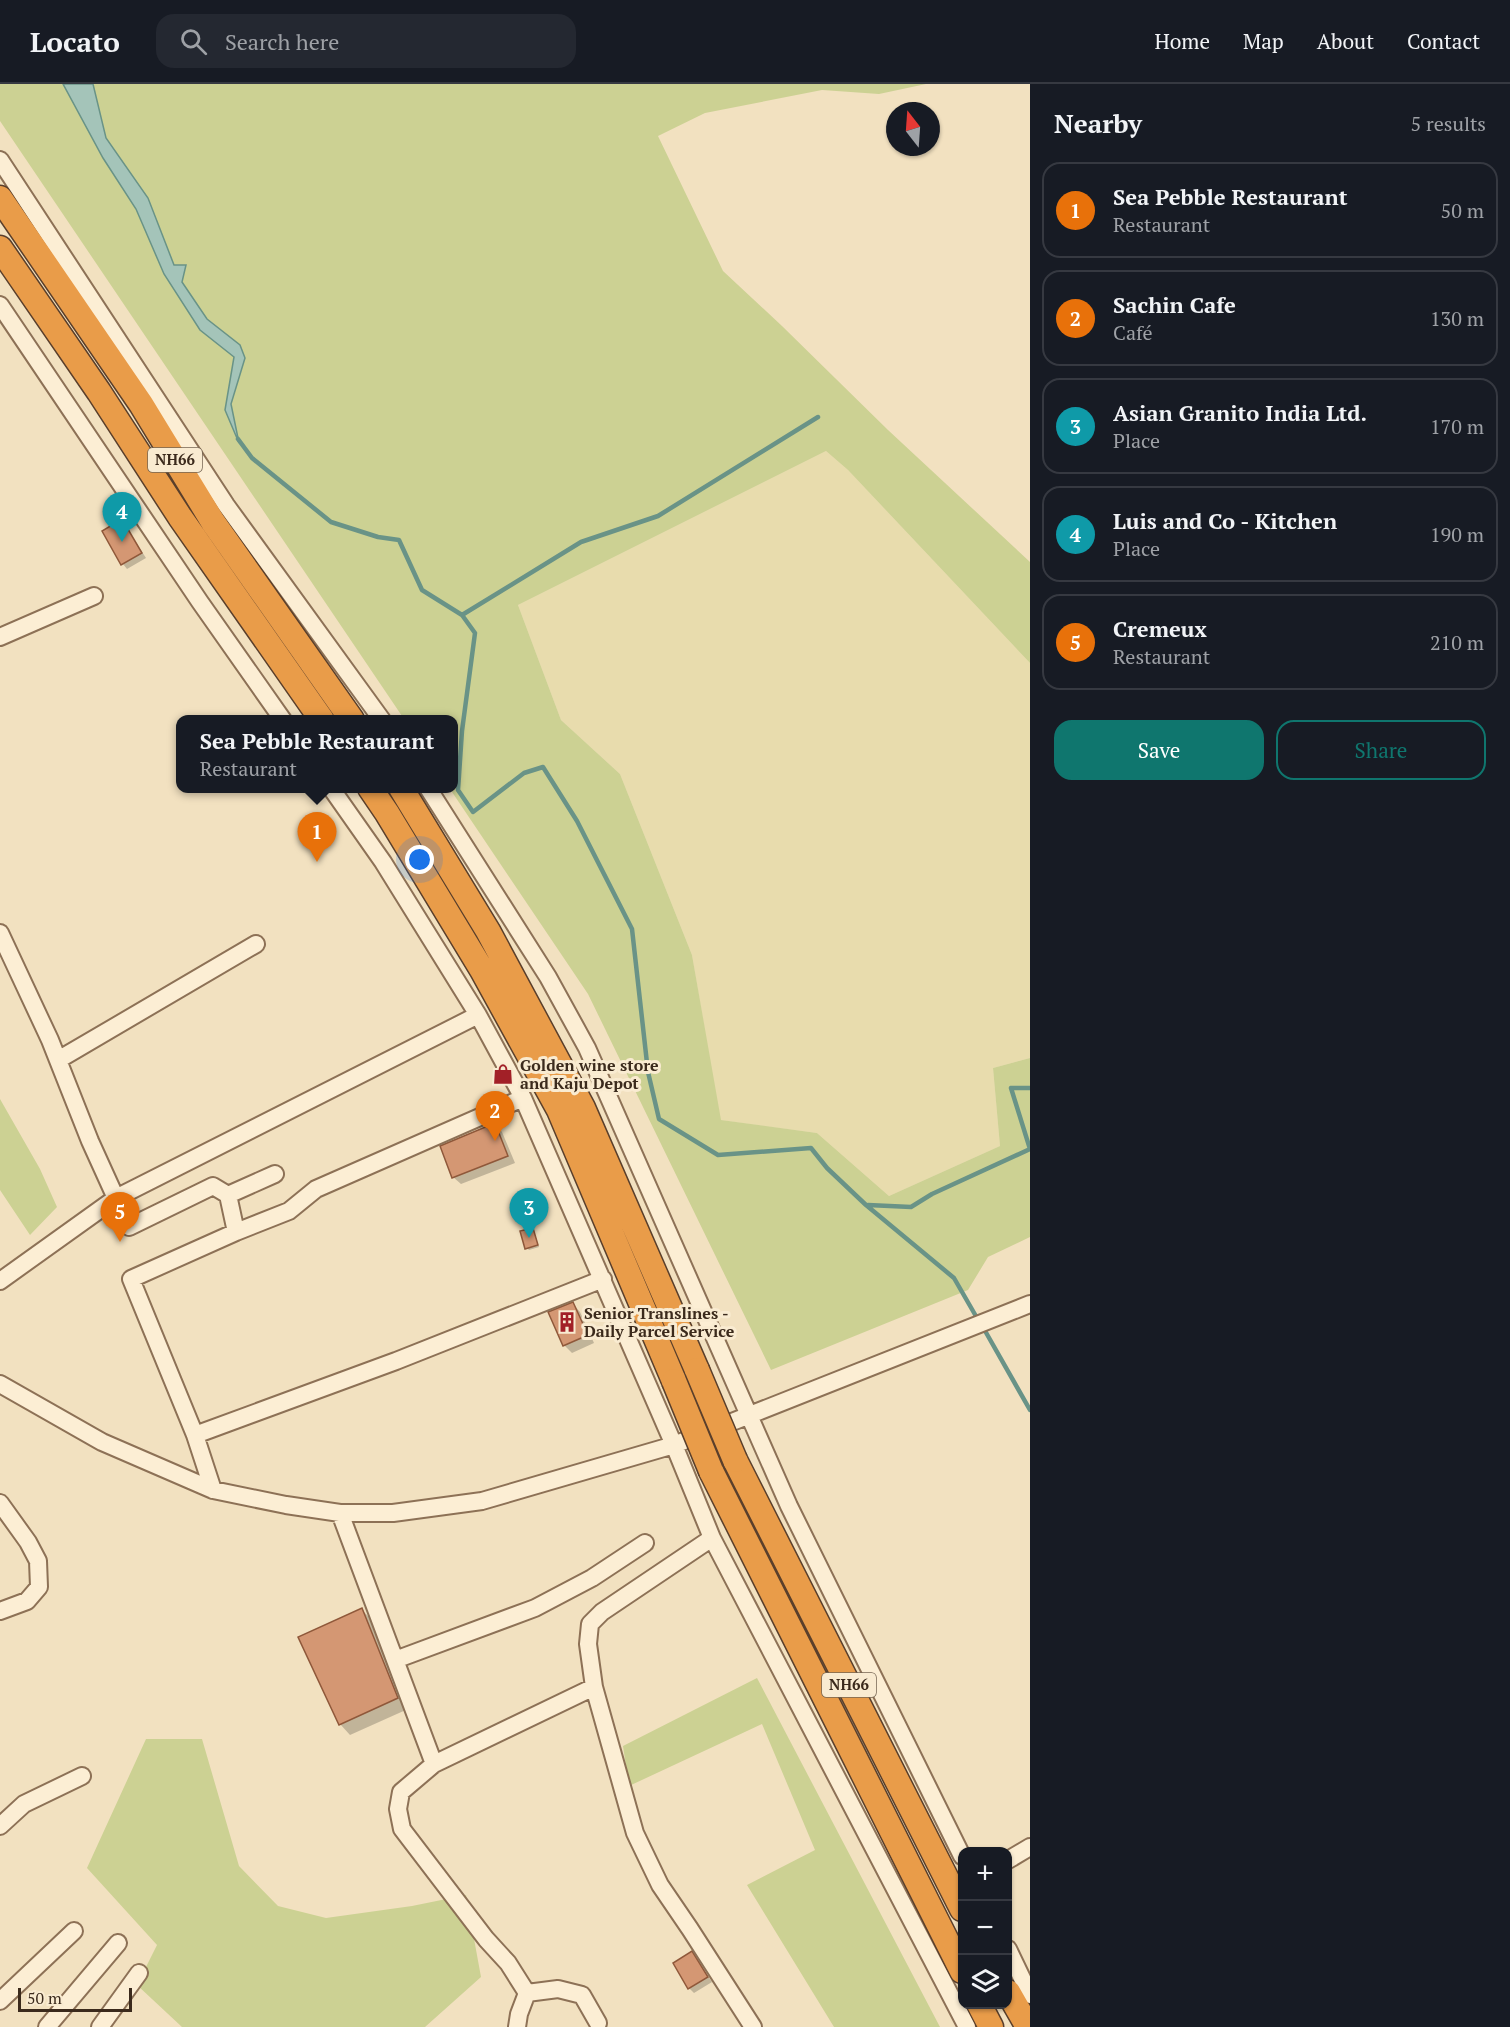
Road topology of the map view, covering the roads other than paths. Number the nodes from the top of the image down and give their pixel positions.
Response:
1 (0, 160) edge
2 (0, 198) edge
3 (0, 248) edge
4 (0, 305) edge
5 (93, 596) dead end
6 (0, 637) edge
7 (279, 715) edge
8 (319, 715) edge
9 (348, 715) edge
10 (378, 715) edge
11 (334, 793) edge
12 (373, 793) edge
13 (403, 793) edge
14 (431, 793) edge
15 (0, 933) edge
16 (256, 944) dead end
17 (478, 1015) junction
18 (58, 1060) junction
19 (523, 1098) junction
20 (275, 1174) dead end
21 (228, 1195) junction
22 (116, 1198) junction
23 (236, 1232) junction
24 (603, 1279) junction
25 (0, 1281) edge
26 (1030, 1304) edge
27 (0, 1384) edge
28 (749, 1416) junction
29 (195, 1435) junction
30 (674, 1444) junction
31 (213, 1490) junction
32 (0, 1503) edge
33 (340, 1513) junction
34 (712, 1538) junction
35 (645, 1543) dead end
36 (0, 1611) edge
37 (395, 1660) junction
38 (594, 1687) junction
39 (434, 1764) junction
40 (82, 1776) dead end
41 (0, 1826) edge
42 (959, 1847) edge
43 (1030, 1847) edge
44 (1012, 1858) edge
45 (958, 1901) edge
46 (74, 1931) dead end
47 (118, 1943) dead end
48 (1011, 1955) edge
49 (958, 1961) edge
50 (139, 1973) dead end
51 (527, 1993) junction
52 (1030, 1995) edge
53 (1012, 1999) edge
54 (0, 2001) edge
55 (982, 2009) edge
56 (598, 2023) dead end
57 (47, 2027) edge
58 (100, 2027) edge
59 (517, 2027) edge
60 (753, 2027) edge
61 (967, 2027) edge
62 (991, 2027) edge
63 (1028, 2027) edge

1 - 10 street
2 - 9 highway, NH66
3 - 8 highway, NH66
4 - 7 street
5 - 6 street
11 - 17 street
12 - 49 highway, NH66, bridge
13 - 45 highway, NH66, bridge
14 - 28 street
15 - 18 street
16 - 18 street
17 - 19 street
17 - 22 street
18 - 22 street
19 - 23 street
19 - 24 street
20 - 21 street
21 - 22 street
21 - 23 street
22 - 25 street
23 - 29 street
24 - 29 street
24 - 30 street
26 - 28 street
27 - 31 street
28 - 30 street
28 - 42 street
29 - 31 street
30 - 33 street
30 - 34 street
31 - 33 street
32 - 36 street
33 - 37 street
34 - 38 street
34 - 61 street
35 - 37 street
37 - 39 street
38 - 39 street
38 - 60 street
39 - 51 street
40 - 41 street
43 - 44 street
46 - 54 street
47 - 57 street
48 - 52 street
50 - 58 street
51 - 56 street
51 - 59 street
53 - 63 highway
55 - 62 highway

